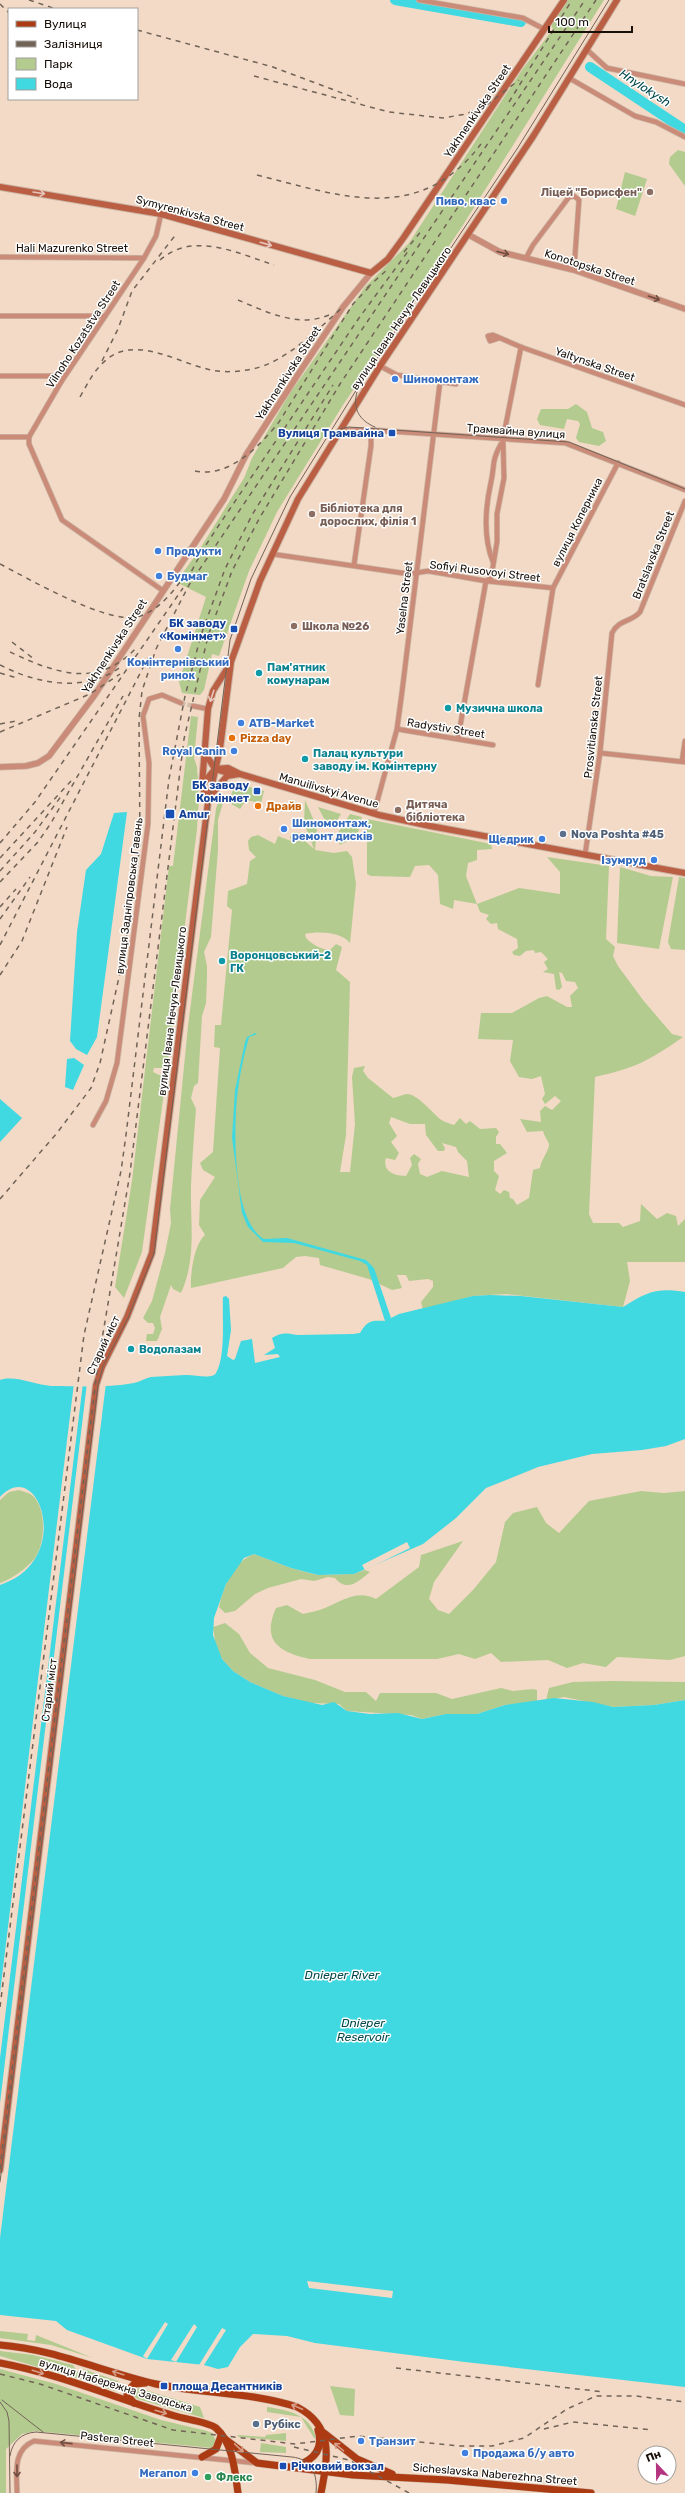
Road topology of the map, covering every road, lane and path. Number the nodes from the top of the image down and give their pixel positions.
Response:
1 (419, 0) edge
2 (564, 0) edge
3 (617, 0) edge
4 (544, 29) junction
5 (586, 49) junction
6 (569, 78) junction
7 (685, 84) edge
8 (685, 136) edge
9 (0, 187) edge
10 (161, 214) junction
11 (469, 235) junction
12 (0, 256) edge
13 (144, 258) junction
14 (526, 258) junction
15 (574, 270) junction
16 (371, 273) junction
17 (685, 309) edge
18 (0, 316) edge
19 (105, 316) junction
20 (499, 338) dead end
21 (521, 347) junction
22 (380, 366) junction
23 (0, 376) edge
24 (62, 382) junction
25 (440, 382) junction
26 (456, 384) dead end
27 (685, 405) edge
28 (371, 430) junction
29 (338, 431) junction
30 (434, 434) junction
31 (0, 437) edge
32 (29, 437) junction
33 (503, 440) junction
34 (618, 462) junction
35 (685, 490) edge
36 (685, 501) edge
37 (272, 554) junction
38 (493, 564) junction
39 (354, 565) junction
40 (416, 573) junction
41 (486, 581) junction
42 (553, 588) junction
43 (162, 590) junction
44 (638, 615) joint
45 (231, 662) junction
46 (538, 685) dead end
47 (181, 703) tunnel mouth
48 (193, 706) tunnel mouth
49 (208, 709) junction
50 (397, 729) junction
51 (458, 738) junction
52 (685, 740) edge
53 (493, 745) dead end
54 (220, 750) junction
55 (205, 751) junction
56 (600, 753) junction
57 (684, 762) edge
58 (0, 766) edge
59 (228, 768) junction
60 (215, 769) junction
61 (237, 774) junction
62 (202, 785) junction
63 (208, 802) junction
64 (374, 813) junction
65 (585, 855) junction
66 (685, 873) edge
67 (93, 1125) dead end
68 (157, 1223) joint
69 (0, 2170) edge
70 (0, 2345) edge
71 (0, 2363) edge
72 (155, 2384) junction
73 (137, 2405) junction
74 (314, 2418) junction
75 (324, 2433) junction
76 (221, 2436) junction
77 (202, 2457) junction
78 (233, 2460) junction
79 (257, 2463) junction
80 (294, 2467) junction
81 (325, 2472) junction
82 (398, 2476) junction
83 (18, 2493) edge
84 (238, 2493) edge
85 (321, 2493) edge
86 (591, 2493) edge

1 - 4 street
2 - 4 main road, Yakhnenkivska Street
3 - 5 main road, вулиця Івана Нечуя-Левицького
4 - 16 main road, Yakhnenkivska Street
5 - 6 main road, вулиця Івана Нечуя-Левицького
5 - 7 street
6 - 8 street
6 - 11 main road, вулиця Івана Нечуя-Левицького
9 -> 10 main road, Symyrenkivska Street
10 - 13 street, Vilnoho Kozatstva Street
10 -> 16 main road, Symyrenkivska Street
11 -> 14 street, Konotopska Street
11 - 22 main road, вулиця Івана Нечуя-Левицького
12 - 13 street, Hali Mazurenko Street
13 - 19 street, Vilnoho Kozatstva Street
14 - 15 street, Konotopska Street
14 - 15 street
15 -> 17 street, Konotopska Street
16 - 43 street, Yakhnenkivska Street
18 - 19 street
19 - 24 street, Vilnoho Kozatstva Street
20 - 21 street, Yaltynska Street
21 - 27 street, Yaltynska Street
21 - 33 street
22 - 25 street
22 - 29 main road, вулиця Івана Нечуя-Левицького
23 - 24 street
24 - 32 street, Vilnoho Kozatstva Street
25 - 26 street
25 - 30 street, Yaselna Street
28 - 29 street, Трамвайна вулиця
28 - 30 street, Трамвайна вулиця
28 - 39 street
29 - 37 main road, вулиця Івана Нечуя-Левицького
30 - 33 street, Трамвайна вулиця
30 - 40 street, Yaselna Street
31 - 32 street
32 - 43 street
33 - 34 street, Трамвайна вулиця
33 - 38 street
33 - 38 street
34 - 35 street, Трамвайна вулиця
34 - 42 street, вулиця Коперника
36 - 44 street, Bratslavska Street
37 - 39 street, Sofiyi Rusovoyi Street
37 - 45 main road, вулиця Івана Нечуя-Левицького
38 - 41 street
39 - 40 street, Sofiyi Rusovoyi Street
40 - 41 street, Sofiyi Rusovoyi Street
40 - 50 street, Yaselna Street
41 - 42 street, Sofiyi Rusovoyi Street
41 - 51 street
42 - 46 street, вулиця Коперника
43 - 58 street, Yakhnenkivska Street
44 - 56 street, Prosvitianska Street
45 -> 49 main road, вулиця Івана Нечуя-Левицького
45 - 54 main road, вулиця Івана Нечуя-Левицького
47 - 67 street, вулиця Задніпровська Гавань
48 - 49 street
49 - 55 main road, вулиця Івана Нечуя-Левицького
50 - 51 street, Radystiv Street
50 - 64 street, Yaselna Street
51 - 53 street, Radystiv Street
52 - 57 street
54 - 59 main road
54 - 60 main road, вулиця Івана Нечуя-Левицького
55 - 60 main road
55 - 62 main road, вулиця Івана Нечуя-Левицького
56 - 57 street
56 - 65 street, Prosvitianska Street
59 - 60 main road
59 - 61 main road, Manuilivskyi Avenue
60 - 61 main road
60 - 62 main road
60 - 63 main road, вулиця Івана Нечуя-Левицького
61 - 63 main road
61 - 64 main road, Manuilivskyi Avenue
62 - 63 main road, вулиця Івана Нечуя-Левицького
63 - 68 main road, вулиця Івана Нечуя-Левицького
64 - 65 main road, Manuilivskyi Avenue
65 - 66 main road, Manuilivskyi Avenue
68 - 69 main road, Старий міст
72 -> 70 main road, вулиця Набережна Заводська
71 -> 73 main road, вулиця Набережна Заводська
72 - 73 main road
74 -> 72 main road, вулиця Набережна Заводська
73 -> 76 main road, вулиця Набережна Заводська
74 - 75 main road
74 - 80 main road
75 - 81 main road
82 -> 75 main road, Sicheslavska Naberezhna Street
76 - 77 main road
76 - 78 main road
76 -> 79 main road, вулиця Набережна Заводська
77 - 78 street, Pastera Street
77 -> 83 street, Pastera Street
78 - 79 street, Pastera Street
78 - 84 main road
79 - 80 main road, Sicheslavska Naberezhna Street
80 - 81 main road, Sicheslavska Naberezhna Street
81 - 82 main road, Sicheslavska Naberezhna Street
81 - 85 main road
82 - 86 main road, Sicheslavska Naberezhna Street

